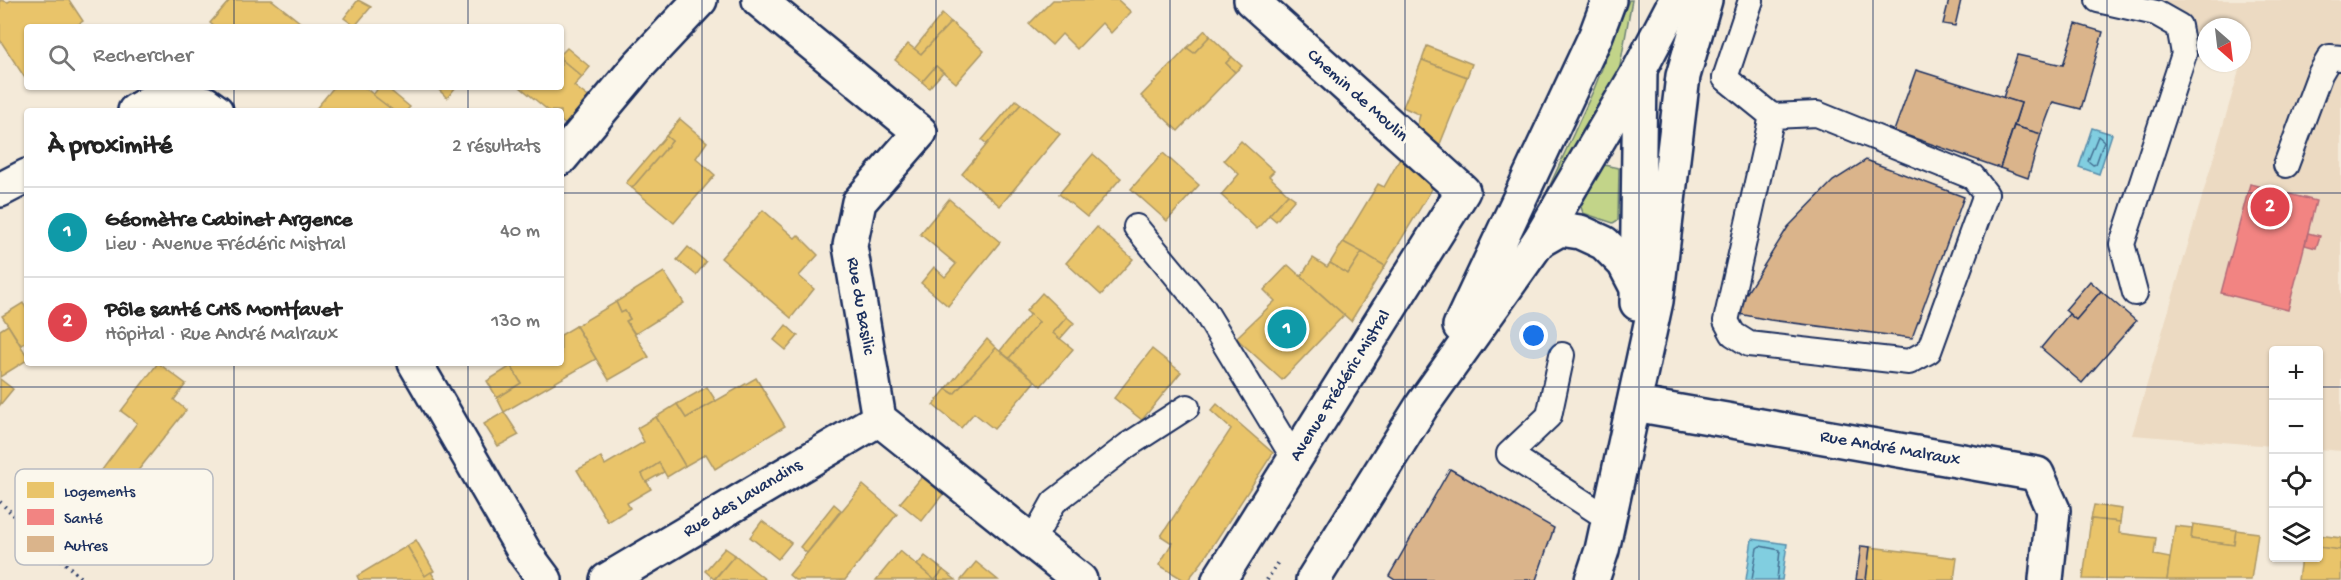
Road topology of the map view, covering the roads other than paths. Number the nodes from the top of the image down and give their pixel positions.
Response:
1 (700, 0) edge
2 (759, 0) edge
3 (1251, 0) edge
4 (1609, 0) edge
5 (1650, 0) edge
6 (1676, 0) edge
7 (1705, 0) edge
8 (1751, 0) edge
9 (2098, 0) edge
10 (2341, 58) edge
11 (1640, 69) junction
12 (140, 108) edge
13 (212, 108) edge
14 (1772, 116) junction
15 (564, 154) edge
16 (2286, 165) dead end
17 (24, 178) edge
18 (0, 190) edge
19 (1463, 191) joint
20 (1136, 227) dead end
21 (1539, 241) junction
22 (1637, 288) junction
23 (2135, 292) dead end
24 (1562, 355) dead end
25 (417, 366) edge
26 (1423, 404) junction
27 (1634, 404) junction
28 (1187, 407) dead end
29 (879, 419) junction
30 (1295, 460) junction
31 (1609, 519) junction
32 (1032, 541) junction
33 (545, 580) edge
34 (607, 580) edge
35 (1080, 580) edge
36 (1219, 580) edge
37 (1313, 580) edge
38 (1592, 580) edge
39 (2046, 580) edge

1 - 15 street
2 - 29 street, Rue du Basilic
3 - 19 street, Chemin de Moulin
4 - 26 street
5 - 11 street
6 - 11 street
7 - 27 street
8 - 14 lane
9 - 23 lane
10 - 16 lane
11 - 21 street
11 - 22 street
12 - 13 street
14 - 14 lane
17 - 18 street
19 - 30 street, Avenue Frédéric Mistral
20 - 30 lane
21 - 22 street
21 - 26 street
22 - 27 street
24 - 31 lane
25 - 33 street
26 - 37 street
27 - 31 street
27 - 39 street, Rue André Malraux
28 - 32 lane
29 - 32 street
29 - 34 street, Rue des Lavandins
30 - 36 street, Avenue Frédéric Mistral
31 - 38 street
32 - 35 street

